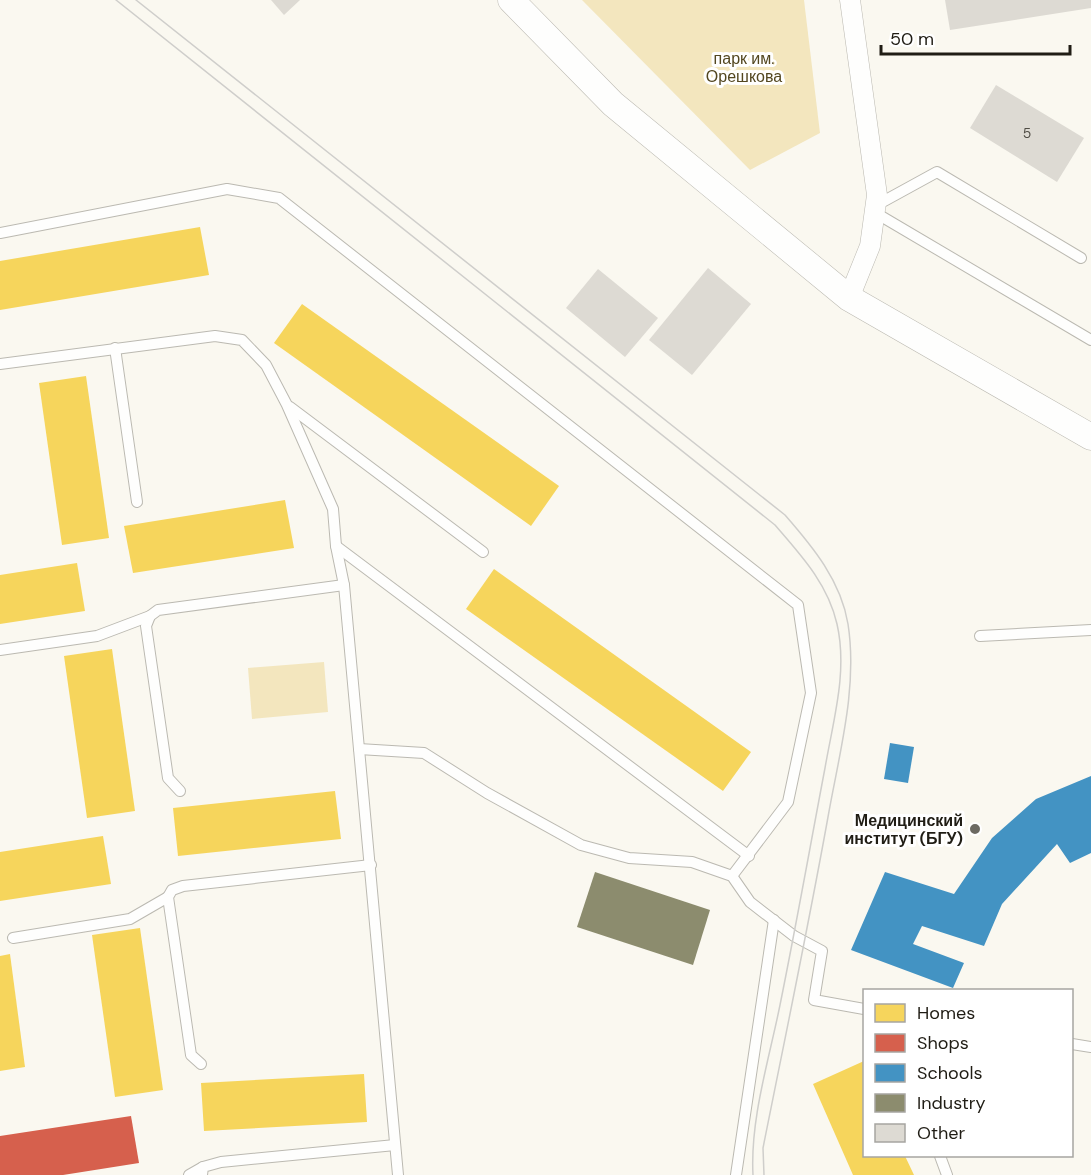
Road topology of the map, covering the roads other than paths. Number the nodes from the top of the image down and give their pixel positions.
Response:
1 (511, 0) edge
2 (850, 0) edge
3 (874, 209) junction
4 (0, 233) edge
5 (1081, 258) dead end
6 (849, 298) junction
7 (1091, 340) edge
8 (115, 348) junction
9 (0, 364) edge
10 (287, 405) junction
11 (1091, 436) edge
12 (137, 502) dead end
13 (336, 546) junction
14 (483, 552) dead end
15 (344, 585) junction
16 (150, 616) junction
17 (1091, 630) edge
18 (980, 636) dead end
19 (0, 650) edge
20 (359, 749) junction
21 (180, 791) dead end
22 (749, 856) junction
23 (371, 865) junction
24 (732, 876) junction
25 (168, 897) junction
26 (774, 920) junction
27 (13, 938) dead end
28 (863, 1009) edge
29 (1073, 1044) edge
30 (1091, 1047) edge
31 (201, 1064) dead end
32 (395, 1145) junction
33 (941, 1157) edge
34 (203, 1171) edge
35 (189, 1175) edge
36 (398, 1175) edge
37 (736, 1175) edge
38 (947, 1175) edge

1 - 6 street
2 - 3 street
3 - 5 lane
3 - 6 street
3 - 7 lane
4 - 22 lane
6 - 11 street
8 - 9 lane
8 - 10 lane
8 - 12 lane
10 - 13 lane
10 - 14 lane
13 - 15 lane
13 - 22 lane
15 - 16 lane
15 - 20 lane
16 - 19 lane
16 - 21 lane
17 - 18 lane
20 - 23 lane
20 - 24 lane
22 - 24 lane
23 - 25 lane
23 - 32 lane
24 - 26 lane
25 - 27 lane
25 - 31 lane
26 - 28 lane
26 - 37 lane
29 - 30 lane
32 - 34 lane
32 - 36 lane
33 - 38 lane
34 - 35 lane

